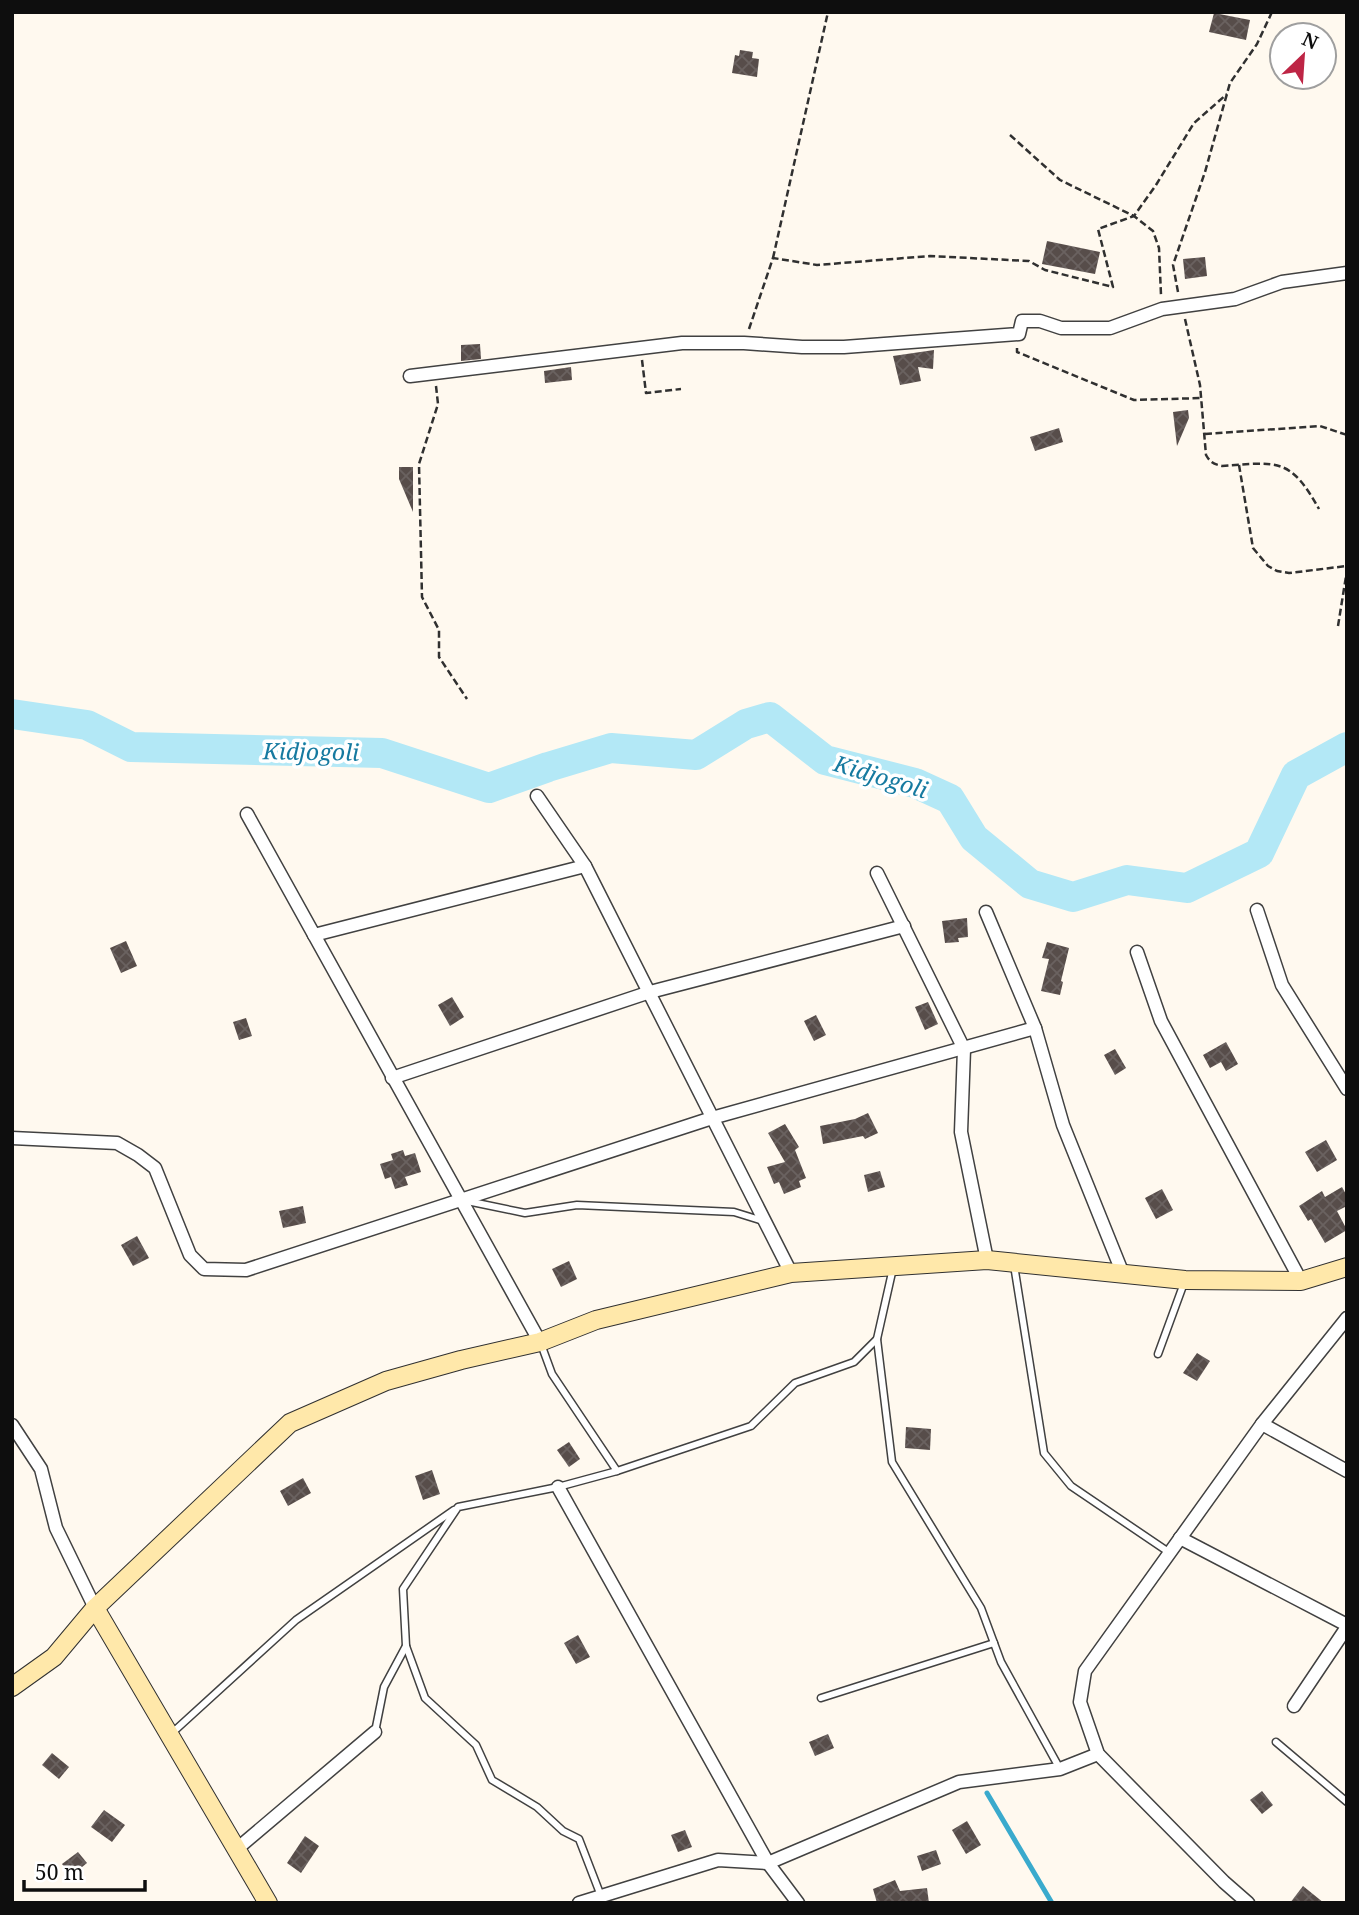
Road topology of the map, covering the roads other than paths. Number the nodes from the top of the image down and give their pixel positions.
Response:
1 (1347, 273) edge
2 (410, 376) dead end
3 (537, 796) dead end
4 (247, 814) dead end
5 (585, 866) junction
6 (877, 873) dead end
7 (1257, 910) dead end
8 (986, 912) dead end
9 (904, 926) junction
10 (314, 935) junction
11 (1137, 952) dead end
12 (650, 992) junction
13 (1035, 1028) junction
14 (964, 1049) junction
15 (392, 1078) junction
16 (1347, 1090) edge
17 (712, 1118) junction
18 (12, 1138) edge
19 (459, 1199) junction
20 (763, 1222) junction
21 (988, 1260) junction
22 (1014, 1263) junction
23 (894, 1266) junction
24 (1347, 1267) edge
25 (791, 1272) junction
26 (1124, 1274) junction
27 (1185, 1280) junction
28 (1301, 1281) junction
29 (1347, 1318) edge
30 (877, 1339) junction
31 (540, 1342) junction
32 (1158, 1354) dead end
33 (1262, 1424) junction
34 (12, 1425) edge
35 (617, 1471) junction
36 (1347, 1471) edge
37 (558, 1487) junction
38 (458, 1507) junction
39 (1180, 1538) junction
40 (1171, 1553) junction
41 (96, 1608) junction
42 (1347, 1626) edge
43 (994, 1643) junction
44 (406, 1646) junction
45 (12, 1687) edge
46 (821, 1698) dead end
47 (1294, 1706) dead end
48 (375, 1732) joint
49 (170, 1734) junction
50 (1276, 1742) dead end
51 (1098, 1754) junction
52 (1060, 1769) junction
53 (1347, 1802) edge
54 (238, 1848) junction
55 (768, 1863) junction
56 (601, 1896) junction
57 (268, 1903) edge
58 (579, 1903) edge
59 (798, 1903) edge
60 (1248, 1903) edge

1 - 2 street
3 - 5 street
4 - 10 street
5 - 10 street
5 - 12 street
6 - 9 street
7 - 16 street
8 - 13 street
9 - 12 street
9 - 14 street
10 - 15 street
11 - 28 street
12 - 15 street
12 - 17 street
13 - 14 street
13 - 26 street
14 - 17 street
14 - 21 street
15 - 19 street
17 - 19 street
17 - 20 street
18 - 19 street
19 - 20 lane
19 - 31 street
20 - 25 street
21 - 22 street
21 - 23 street
22 - 26 street
22 - 40 lane
23 - 25 street
23 - 30 lane
24 - 28 street
25 - 31 street
26 - 27 street
27 - 28 street
27 - 32 lane
29 - 33 street
30 - 35 lane
30 - 43 lane
31 - 35 lane
31 - 41 street
33 - 36 street
33 - 39 street
34 - 41 street
35 - 37 lane
37 - 38 lane
37 - 55 street
38 - 44 lane
38 - 49 lane
39 - 40 street
39 - 42 street
40 - 51 street
41 - 45 street
41 - 49 street
42 - 47 street
43 - 46 lane
43 - 52 lane
44 - 48 lane
44 - 56 lane
48 - 54 street
49 - 54 street
50 - 53 lane
51 - 52 street
51 - 60 street
52 - 55 street
54 - 57 street
55 - 56 street
55 - 59 street
56 - 58 street

